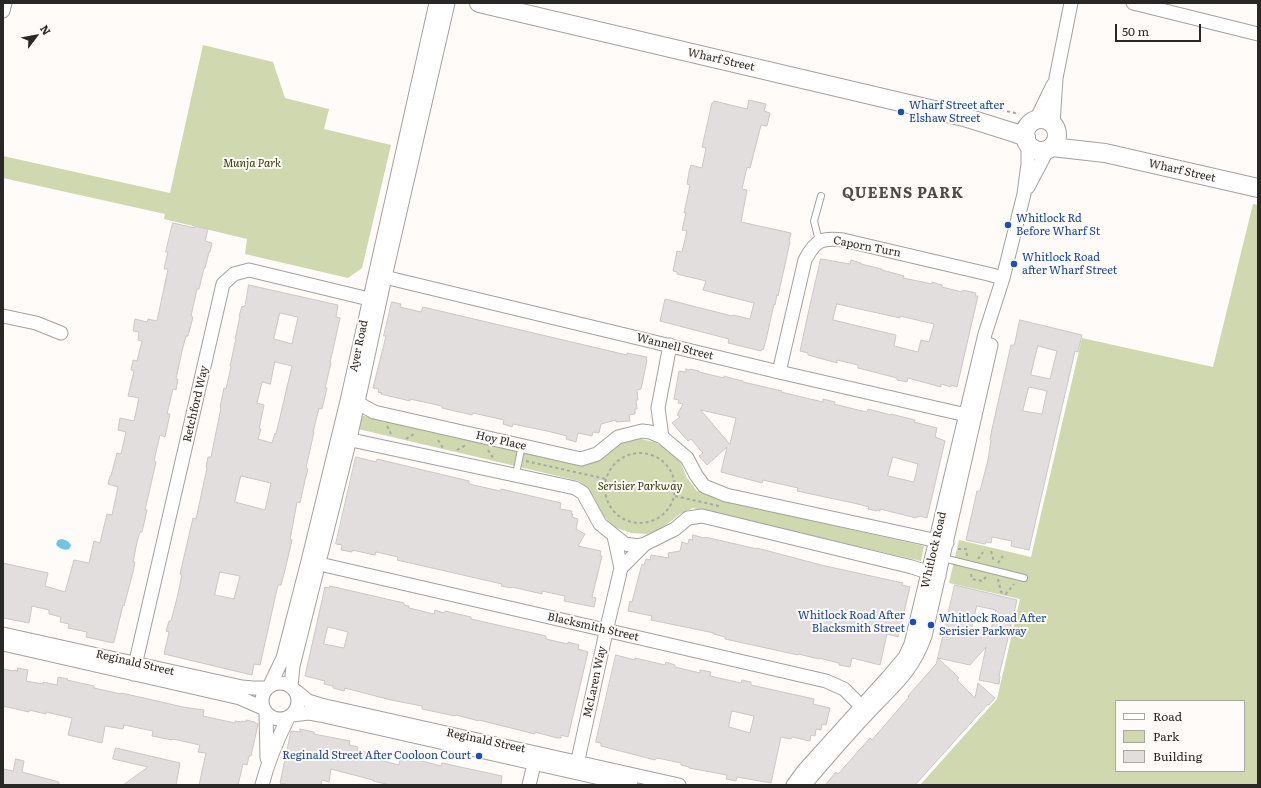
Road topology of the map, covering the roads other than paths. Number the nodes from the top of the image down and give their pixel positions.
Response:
1 (5, 3) edge
2 (436, 3) edge
3 (448, 3) edge
4 (479, 3) edge
5 (1071, 3) edge
6 (1133, 3) edge
7 (3, 11) edge
8 (1258, 34) edge
9 (1039, 132) junction
10 (1258, 188) edge
11 (1024, 194) junction
12 (821, 196) dead end
13 (819, 241) junction
14 (380, 276) junction
15 (1003, 278) junction
16 (369, 299) junction
17 (3, 316) edge
18 (61, 333) dead end
19 (670, 346) junction
20 (779, 372) junction
21 (352, 402) junction
22 (658, 408) junction
23 (970, 416) junction
24 (651, 433) junction
25 (344, 438) junction
26 (522, 445) junction
27 (516, 474) junction
28 (614, 536) junction
29 (941, 542) junction
30 (645, 544) junction
31 (943, 558) junction
32 (313, 562) junction
33 (621, 568) junction
34 (934, 574) junction
35 (1024, 578) dead end
36 (607, 630) junction
37 (3, 634) edge
38 (3, 644) edge
39 (135, 669) junction
40 (269, 686) junction
41 (293, 689) junction
42 (865, 709) junction
43 (264, 711) junction
44 (290, 717) junction
45 (535, 758) junction
46 (266, 768) junction
47 (577, 768) junction
48 (652, 782) edge
49 (262, 785) edge
50 (529, 785) edge
51 (631, 785) edge
52 (679, 785) edge
53 (793, 785) edge
54 (805, 785) edge

1 - 7 street
2 - 14 street, Ayer Road
3 - 14 street, Ayer Road
4 - 9 street, Wharf Street
5 - 9 street
6 - 8 street
9 - 10 street, Wharf Street
9 - 11 street, Whitlock Road
9 - 11 street, Whitlock Road
11 - 15 street, Whitlock Road
12 - 13 lane
13 - 15 street, Caporn Turn
13 - 20 street, Caporn Turn
14 - 16 street, Ayer Road
14 - 19 street, Wannell Street
14 - 21 street, Ayer Road
15 - 23 street, Whitlock Road
16 - 21 street, Ayer Road
16 - 39 street, Retchford Way
17 - 18 street
19 - 20 street, Wannell Street
19 - 22 street
20 - 23 street, Wannell Street
21 - 25 street, Ayer Road
21 - 26 street, Hoy Place
22 - 24 street
22 - 24 street
23 - 29 street, Whitlock Road
24 - 26 street, Hoy Place
24 - 29 street
25 - 27 street
25 - 32 street, Ayer Road
26 - 27 lane
27 - 28 street
28 - 30 street
28 - 33 street, McLaren Way
29 - 31 street, Whitlock Road
29 - 34 street, Whitlock Road
30 - 33 street
30 - 34 street
31 - 34 street, Whitlock Road
31 - 35 lane
32 - 36 street, Blacksmith Street
32 - 40 street, Ayer Road
32 - 41 street, Ayer Road
33 - 36 street, McLaren Way
34 - 42 street, Whitlock Road
36 - 42 street, Blacksmith Street
36 - 47 street, McLaren Way
37 - 39 street, Reginald Street
38 - 39 street, Reginald Street
39 - 40 street, Reginald Street
39 - 43 street, Reginald Street
40 - 41 street
40 - 43 street
41 - 44 street
41 - 45 street, Reginald Street
42 - 53 street, Whitlock Road
42 - 54 street, Whitlock Road
43 - 44 street
43 - 46 street
44 - 45 street, Reginald Street
44 - 46 street
45 - 47 street, Reginald Street
45 - 50 street
46 - 49 street
47 - 48 street, Reginald Street
47 - 51 street, Reginald Street
48 - 52 street, Reginald Street

